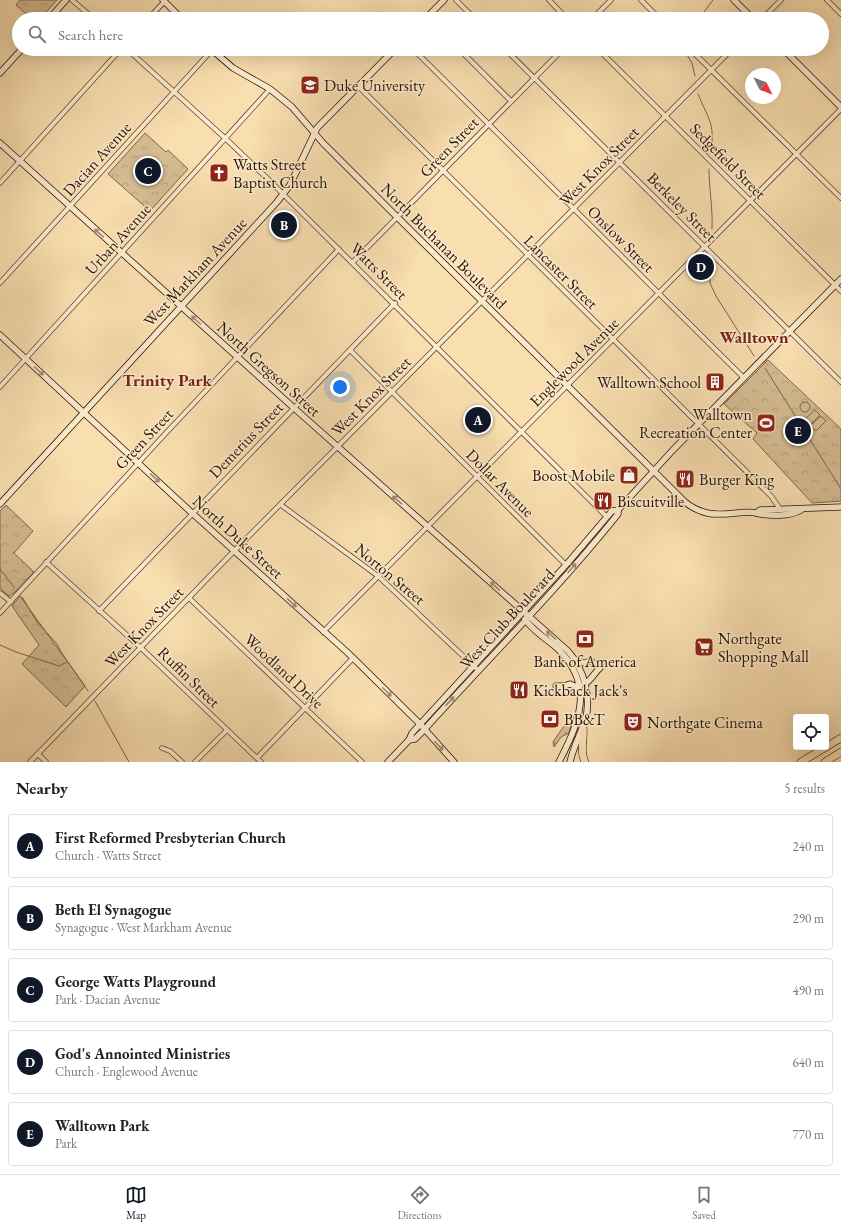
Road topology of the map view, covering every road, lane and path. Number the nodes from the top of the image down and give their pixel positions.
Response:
1 (66, 0) edge
2 (72, 0) edge
3 (444, 0) edge
4 (456, 0) edge
5 (549, 0) edge
6 (611, 0) edge
7 (641, 0) edge
8 (734, 0) edge
9 (781, 0) edge
10 (827, 0) edge
11 (163, 1) edge
12 (55, 12) edge
13 (86, 12) edge
14 (154, 12) edge
15 (175, 12) edge
16 (433, 12) edge
17 (468, 12) edge
18 (560, 12) edge
19 (599, 12) edge
20 (653, 12) edge
21 (746, 12) edge
22 (769, 12) edge
23 (841, 14) edge
24 (16, 56) edge
25 (115, 56) edge
26 (135, 56) edge
27 (206, 56) edge
28 (220, 56) edge
29 (388, 56) edge
30 (420, 56) edge
31 (466, 56) edge
32 (512, 56) edge
33 (556, 56) edge
34 (605, 56) edge
35 (697, 56) edge
36 (725, 56) edge
37 (790, 56) edge
38 (711, 70) junction
39 (0, 73) edge
40 (534, 78) junction
41 (358, 86) junction
42 (270, 89) junction
43 (174, 91) junction
44 (511, 101) junction
45 (841, 108) edge
46 (666, 116) junction
47 (488, 124) junction
48 (314, 132) junction
49 (226, 139) junction
50 (0, 143) edge
51 (796, 154) junction
52 (20, 161) junction
53 (620, 162) junction
54 (442, 171) junction
55 (0, 183) edge
56 (284, 194) junction
57 (841, 198) edge
58 (750, 200) junction
59 (70, 207) junction
60 (573, 209) junction
61 (397, 217) junction
62 (704, 247) junction
63 (339, 248) junction
64 (122, 253) junction
65 (528, 255) junction
66 (353, 262) junction
67 (841, 279) edge
68 (0, 283) edge
69 (835, 285) junction
70 (841, 291) edge
71 (658, 293) junction
72 (482, 301) junction
73 (394, 303) junction
74 (180, 306) junction
75 (789, 331) junction
76 (0, 335) edge
77 (613, 340) junction
78 (438, 346) junction
79 (350, 350) junction
80 (237, 357) junction
81 (26, 359) junction
82 (744, 378) junction
83 (841, 382) edge
84 (567, 386) junction
85 (0, 387) edge
86 (392, 392) junction
87 (294, 408) junction
88 (84, 412) junction
89 (698, 424) junction
90 (522, 431) junction
91 (337, 447) junction
92 (138, 463) junction
93 (652, 470) junction
94 (477, 476) junction
95 (0, 504) edge
96 (281, 505) junction
97 (841, 507) edge
98 (780, 509) junction
99 (618, 510) junction
100 (801, 510) junction
101 (192, 513) junction
102 (757, 513) junction
103 (607, 517) junction
104 (427, 526) junction
105 (602, 533) junction
106 (234, 551) junction
107 (46, 562) junction
108 (566, 565) junction
109 (378, 576) junction
110 (0, 593) edge
111 (189, 598) junction
112 (10, 602) junction
113 (99, 611) junction
114 (0, 613) edge
115 (523, 613) junction
116 (527, 618) junction
117 (323, 632) junction
118 (140, 647) junction
119 (353, 658) junction
120 (575, 660) junction
121 (476, 668) junction
122 (584, 684) junction
123 (556, 686) dead end
124 (580, 688) junction
125 (305, 708) junction
126 (420, 724) junction
127 (583, 726) junction
128 (227, 730) junction
129 (424, 730) junction
130 (841, 738) edge
131 (409, 740) junction
132 (829, 745) edge
133 (162, 748) dead end
134 (821, 750) edge
135 (841, 752) edge
136 (38, 754) junction
137 (257, 758) junction
138 (30, 762) edge
139 (46, 762) edge
140 (182, 762) edge
141 (195, 762) edge
142 (261, 762) edge
143 (362, 762) edge
144 (388, 762) edge
145 (454, 762) edge
146 (559, 762) edge
147 (570, 762) edge
148 (585, 762) edge
149 (801, 762) edge
150 (825, 762) edge

1 - 12 main road
2 - 13 street
3 - 16 main road
4 - 17 street
5 - 18 street
6 - 19 street
7 - 20 street
8 - 21 main road
9 - 22 street
10 - 23 street
11 - 14 street
11 - 15 main road
24 - 39 main road
25 - 52 street
26 - 43 street, Watts Street
27 - 43 street, Dacian Avenue
28 - 42 main road, North Buchanan Boulevard
29 - 41 main road, West Markham Avenue
30 - 47 street, Onslow Street
31 - 44 street
32 - 40 street, Berkeley Street
33 - 40 street, Green Street
34 - 46 street, Sedgefield Street
35 - 38 street
36 - 38 street, West Knox Street
37 - 45 main road
38 - 46 street, West Knox Street
38 - 51 street
40 - 44 street, Green Street
40 - 53 street, Berkeley Street
41 - 48 main road, West Markham Avenue
41 - 54 street, Lancaster Street
42 - 48 main road, North Buchanan Boulevard
42 - 49 street, Urban Avenue
43 - 49 street, Watts Street
43 - 59 street, Dacian Avenue
44 - 47 street, Green Street
45 - 51 street, Englewood Avenue
46 - 53 street, West Knox Street
46 - 58 street, Sedgefield Street
47 - 54 street, Green Street
47 - 60 street, Onslow Street
48 - 56 main road, West Markham Avenue
48 - 61 main road, North Buchanan Boulevard
49 - 56 street, Watts Street
49 - 64 street, Urban Avenue
50 - 52 main road, North Gregson Street
51 - 57 street
51 - 58 street, Englewood Avenue
52 - 55 street
52 - 59 main road, North Gregson Street
53 - 60 street, West Knox Street
53 - 62 street, Berkeley Street
54 - 61 street, Green Street
54 - 65 street, Lancaster Street
56 - 63 street, Watts Street
56 - 74 main road, West Markham Avenue
58 - 62 street, Englewood Avenue
58 - 69 street, Sedgefield Street
64 -> 59 main road, North Gregson Street
59 - 68 street, Dacian Avenue
60 - 65 street, West Knox Street
60 - 71 street, Onslow Street
61 - 66 street, Green Street
61 - 72 main road, North Buchanan Boulevard
62 - 71 street, Englewood Avenue
62 - 75 street, Berkeley Street
63 - 66 street, Watts Street
63 - 80 street, Green Street
64 - 74 main road, North Gregson Street
64 - 81 street, Urban Avenue
65 - 72 street, West Knox Street
65 - 77 street, Lancaster Street
66 - 73 street, Watts Street
67 - 69 main road, West Club Boulevard
69 - 70 street, Sedgefield Street
69 - 75 main road, West Club Boulevard
71 - 77 street, Englewood Avenue
71 - 82 street, Onslow Street
72 - 78 street, West Knox Street
72 - 84 main road, North Buchanan Boulevard
73 - 78 street, Watts Street
73 - 79 street, Demerius Street
80 -> 74 main road, North Gregson Street
74 - 88 main road, West Markham Avenue
75 - 82 main road, West Club Boulevard
75 - 83 street, Berkeley Street
76 - 81 main road, North Duke Street
77 - 84 street, Englewood Avenue
77 - 89 street, Lancaster Street
78 - 86 street, West Knox Street
78 - 90 street, Watts Street
79 - 86 street, Dollar Avenue
79 - 87 street, Demerius Street
80 - 87 main road, North Gregson Street
80 - 92 street, Green Street
81 - 85 street, Urban Avenue
81 -> 88 main road, North Duke Street
82 - 89 main road, West Club Boulevard
84 - 90 street, Englewood Avenue
84 - 93 main road, North Buchanan Boulevard
86 - 91 street, West Knox Street
86 - 94 street, Dollar Avenue
87 - 91 main road, North Gregson Street
87 - 101 street, Demerius Street
88 - 92 main road, North Duke Street
88 - 95 main road, West Markham Avenue
89 - 93 main road, West Club Boulevard
89 - 98 street, Lancaster Street
90 - 94 street, Englewood Avenue
90 - 103 street, Watts Street
91 - 96 street, West Knox Street
104 -> 91 main road, North Gregson Street
92 -> 101 main road, North Duke Street
92 - 107 street, Green Street
93 - 99 main road, West Club Boulevard
93 - 102 main road, North Buchanan Boulevard
94 - 104 street, Englewood Avenue
94 - 108 street, Dollar Avenue
96 - 106 street, West Knox Street
96 - 109 street, Norton Street
97 - 100 main road
98 - 100 main road
98 - 102 main road
99 - 103 main road, West Club Boulevard
99 - 105 main road, West Club Boulevard
100 - 102 main road
101 - 106 main road, North Duke Street
101 - 113 street, Demerius Street
103 - 105 main road
103 - 108 main road, West Club Boulevard
104 - 109 street, Englewood Avenue
115 -> 104 main road, North Gregson Street
116 -> 105 main road, West Club Boulevard
106 - 111 street, West Knox Street
106 -> 117 main road, North Duke Street
107 - 112 street, Green Street
107 - 113 street, Ruffin Street
108 - 115 main road, West Club Boulevard
109 - 117 street, Englewood Avenue
109 - 121 street, Norton Street
110 - 112 street
111 - 118 street, West Knox Street
111 - 125 street, Woodland Drive
112 - 114 street, Green Street
113 - 118 street, Ruffin Street
115 - 116 main road, North Gregson Street
115 - 121 main road, West Club Boulevard
120 -> 116 main road, North Gregson Street
116 - 121 main road, West Club Boulevard
116 - 124 main road, North Gregson Street
117 - 119 main road, North Duke Street
118 - 128 street, Ruffin Street
118 - 136 street, West Knox Street
119 - 125 street
119 -> 126 main road, North Duke Street
120 - 122 main road, North Gregson Street
120 - 122 main road
121 - 126 main road, West Club Boulevard
129 -> 121 main road, West Club Boulevard
122 - 127 main road, North Gregson Street
123 - 124 main road
124 - 146 main road, North Gregson Street
125 - 137 street
125 - 143 street, Woodland Drive
126 - 129 main road, North Duke Street
126 - 131 main road, West Club Boulevard
127 - 147 main road, North Gregson Street
127 - 148 highway
128 - 137 street, Ruffin Street
128 - 141 street
129 - 131 main road, West Club Boulevard
129 -> 145 main road, North Duke Street
130 - 132 highway
131 - 144 main road, West Club Boulevard
133 - 140 street
134 - 149 highway
135 - 150 highway
136 - 138 street, West Knox Street
136 - 139 street
137 - 142 street, Ruffin Street

